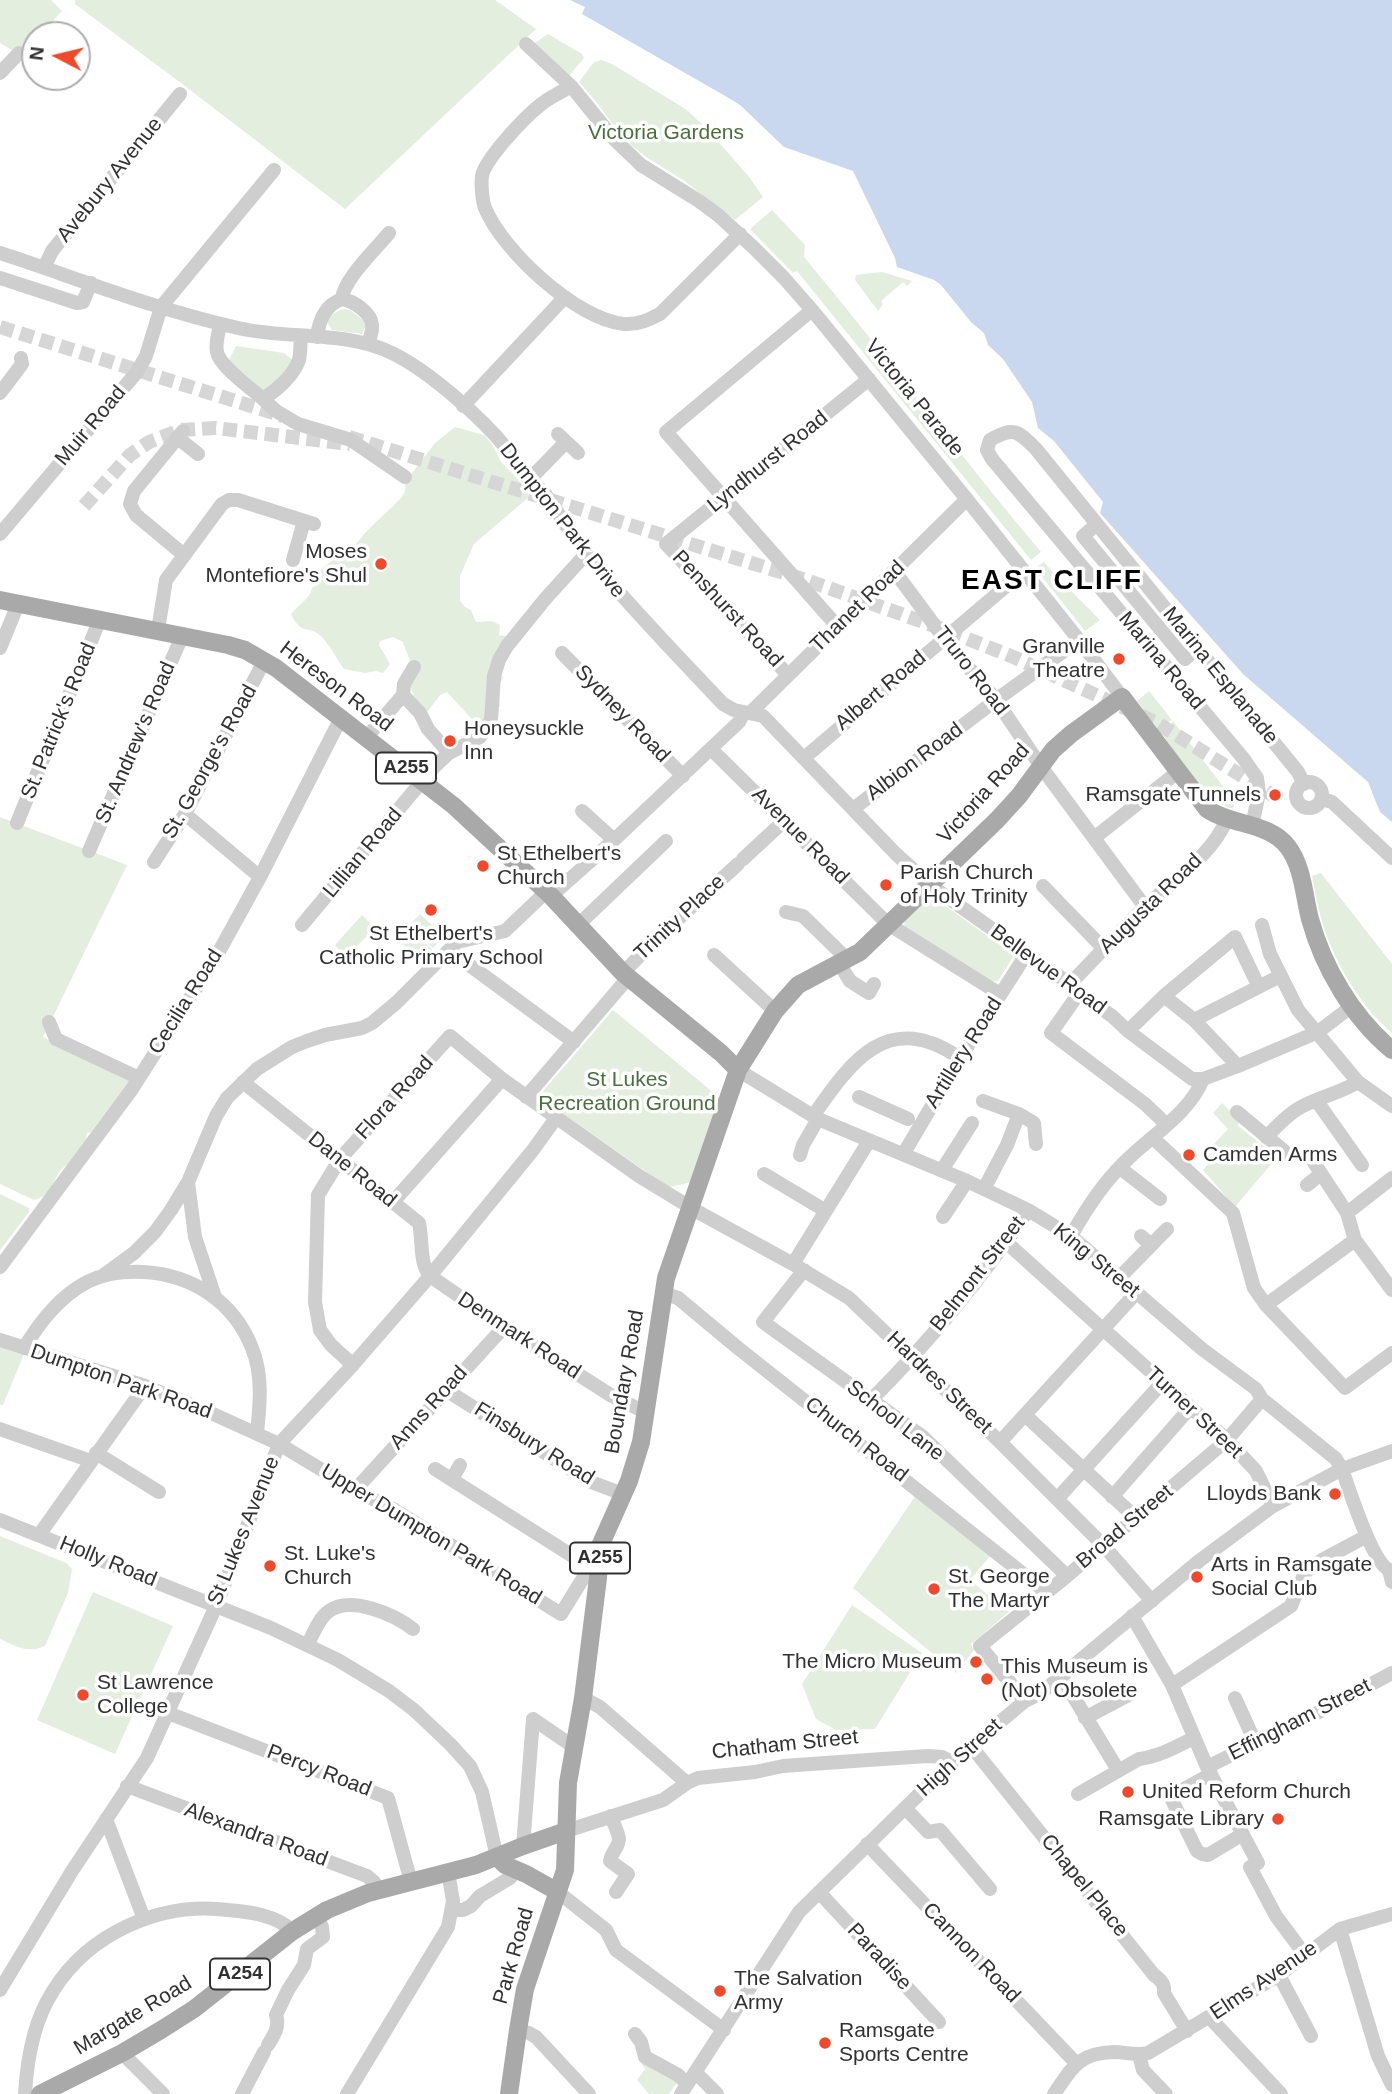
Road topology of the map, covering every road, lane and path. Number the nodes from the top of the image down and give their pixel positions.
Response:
1 (526, 44) dead end
2 (19, 53) dead end
3 (0, 73) edge
4 (571, 86) junction
5 (180, 94) dead end
6 (274, 170) dead end
7 (389, 233) dead end
8 (740, 234) junction
9 (0, 253) edge
10 (44, 268) junction
11 (0, 278) edge
12 (91, 283) junction
13 (565, 297) junction
14 (342, 299) junction
15 (161, 307) junction
16 (813, 310) junction
17 (220, 324) junction
18 (300, 336) junction
19 (317, 337) junction
20 (368, 343) junction
21 (21, 358) dead end
22 (869, 379) junction
23 (1, 388) edge
24 (264, 399) junction
25 (463, 406) junction
26 (578, 453) dead end
27 (198, 454) dead end
28 (405, 477) dead end
29 (530, 479) junction
30 (724, 498) junction
31 (966, 500) junction
32 (0, 534) edge
33 (666, 544) joint
34 (586, 554) junction
35 (184, 555) junction
36 (293, 560) dead end
37 (1024, 571) junction
38 (895, 572) junction
39 (9, 602) edge
40 (100, 619) junction
41 (837, 626) junction
42 (158, 629) junction
43 (183, 634) junction
44 (944, 638) junction
45 (1079, 640) junction
46 (0, 648) edge
47 (1198, 648) joint
48 (562, 653) dead end
49 (264, 661) junction
50 (414, 667) dead end
51 (788, 675) junction
52 (404, 695) junction
53 (1122, 697) junction
54 (996, 700) junction
55 (747, 713) junction
56 (341, 718) junction
57 (366, 738) junction
58 (711, 749) junction
59 (449, 753) junction
60 (804, 758) junction
61 (1042, 768) junction
62 (1179, 772) junction
63 (683, 776) junction
64 (424, 781) junction
65 (1304, 784) junction
66 (1322, 799) junction
67 (853, 809) junction
68 (581, 811) dead end
69 (185, 814) junction
70 (1227, 819) junction
71 (785, 821) junction
72 (17, 823) dead end
73 (1252, 825) junction
74 (1094, 838) junction
75 (614, 840) junction
76 (666, 841) dead end
77 (89, 850) dead end
78 (1392, 858) edge
79 (154, 862) dead end
80 (260, 877) junction
81 (930, 885) junction
82 (1043, 886) dead end
83 (549, 894) junction
84 (1145, 907) junction
85 (786, 912) dead end
86 (888, 924) junction
87 (302, 925) dead end
88 (578, 925) junction
89 (1262, 925) dead end
90 (1104, 949) junction
91 (449, 950) junction
92 (1027, 953) junction
93 (714, 956) dead end
94 (843, 961) junction
95 (625, 975) junction
96 (1280, 975) junction
97 (874, 984) dead end
98 (1258, 985) junction
99 (1075, 989) junction
100 (1000, 994) junction
101 (1164, 996) junction
102 (1352, 1006) junction
103 (775, 1011) junction
104 (1194, 1020) junction
105 (49, 1022) dead end
106 (1128, 1031) junction
107 (1318, 1032) junction
108 (450, 1036) joint
109 (574, 1042) junction
110 (1392, 1050) edge
111 (960, 1058) junction
112 (1238, 1066) junction
113 (738, 1070) junction
114 (139, 1078) junction
115 (502, 1079) junction
116 (1203, 1079) junction
117 (243, 1082) junction
118 (1358, 1082) junction
119 (526, 1097) junction
120 (859, 1097) dead end
121 (1316, 1100) junction
122 (983, 1101) dead end
123 (1392, 1106) edge
124 (1237, 1112) dead end
125 (1018, 1114) junction
126 (816, 1117) junction
127 (556, 1118) junction
128 (908, 1119) dead end
129 (972, 1123) dead end
130 (1166, 1124) junction
131 (1153, 1138) junction
132 (1266, 1138) junction
133 (869, 1141) junction
134 (1036, 1144) dead end
135 (904, 1153) junction
136 (800, 1155) dead end
137 (1290, 1156) dead end
138 (340, 1160) junction
139 (1313, 1161) dead end
140 (1362, 1165) dead end
141 (1120, 1168) junction
142 (942, 1170) junction
143 (764, 1174) dead end
144 (1321, 1174) junction
145 (1392, 1178) edge
146 (967, 1181) junction
147 (188, 1182) junction
148 (1307, 1185) dead end
149 (984, 1189) junction
150 (1160, 1199) dead end
151 (392, 1203) junction
152 (692, 1208) junction
153 (1028, 1210) junction
154 (826, 1211) junction
155 (943, 1212) dead end
156 (1347, 1213) junction
157 (1167, 1229) dead end
158 (1071, 1236) junction
159 (1355, 1240) junction
160 (1006, 1242) junction
161 (0, 1267) edge
162 (799, 1267) junction
163 (104, 1275) junction
164 (430, 1276) junction
165 (1120, 1277) junction
166 (1392, 1290) edge
167 (1137, 1292) junction
168 (663, 1293) junction
169 (215, 1297) junction
170 (1266, 1305) junction
171 (504, 1327) junction
172 (1101, 1327) junction
173 (0, 1340) edge
174 (24, 1348) junction
175 (1392, 1353) edge
176 (912, 1356) junction
177 (353, 1365) junction
178 (1163, 1383) junction
179 (145, 1386) junction
180 (446, 1390) junction
181 (1262, 1399) junction
182 (871, 1400) junction
183 (1190, 1408) junction
184 (647, 1413) junction
185 (1024, 1415) junction
186 (0, 1429) edge
187 (257, 1433) junction
188 (1227, 1440) junction
189 (1000, 1442) junction
190 (279, 1444) junction
191 (1392, 1451) edge
192 (93, 1457) junction
193 (460, 1465) dead end
194 (435, 1469) dead end
195 (1342, 1469) junction
196 (1083, 1470) junction
197 (452, 1479) junction
198 (355, 1490) junction
199 (159, 1492) dead end
200 (623, 1494) junction
201 (1112, 1497) junction
202 (1057, 1499) junction
203 (1273, 1506) junction
204 (1135, 1517) junction
205 (0, 1520) edge
206 (39, 1535) junction
207 (1367, 1536) junction
208 (1103, 1545) junction
209 (595, 1563) junction
210 (1391, 1572) edge
211 (1067, 1576) junction
212 (1046, 1592) junction
213 (1152, 1601) junction
214 (216, 1605) junction
215 (1132, 1616) junction
216 (413, 1629) dead end
217 (307, 1644) junction
218 (1392, 1673) edge
219 (1061, 1676) junction
220 (1172, 1685) junction
221 (1132, 1693) dead end
222 (583, 1698) junction
223 (1235, 1698) dead end
224 (1025, 1701) junction
225 (168, 1713) junction
226 (1086, 1718) junction
227 (1194, 1738) junction
228 (1256, 1744) junction
229 (971, 1746) junction
230 (573, 1747) junction
231 (952, 1762) junction
232 (1118, 1770) junction
233 (1209, 1770) junction
234 (687, 1783) junction
235 (127, 1786) junction
236 (1078, 1794) dead end
237 (905, 1808) junction
238 (611, 1815) junction
239 (106, 1819) junction
240 (566, 1831) junction
241 (1243, 1834) junction
242 (867, 1844) junction
243 (510, 1851) junction
244 (516, 1870) junction
245 (448, 1872) junction
246 (411, 1882) junction
247 (990, 1889) dead end
248 (379, 1891) junction
249 (558, 1892) junction
250 (616, 1892) dead end
251 (819, 1892) junction
252 (453, 1910) junction
253 (1392, 1914) edge
254 (317, 1916) junction
255 (144, 1919) junction
256 (1340, 1928) junction
257 (293, 1931) junction
258 (1305, 1955) junction
259 (1279, 1975) junction
260 (0, 1990) edge
261 (1210, 2018) junction
262 (939, 2022) dead end
263 (517, 2030) junction
264 (724, 2030) junction
265 (1187, 2031) junction
266 (635, 2034) dead end
267 (1311, 2036) dead end
268 (122, 2053) junction
269 (1139, 2055) junction
270 (1076, 2063) junction
271 (688, 2083) edge
272 (1392, 2085) edge
273 (350, 2093) edge
274 (25, 2094) edge
275 (40, 2094) edge
276 (163, 2094) edge
277 (242, 2094) edge
278 (509, 2094) edge
279 (589, 2094) edge
280 (717, 2094) edge
281 (1054, 2094) edge
282 (1166, 2094) edge
283 (1280, 2094) edge

1 - 4 street, Victoria Parade
2 - 3 street
4 - 8 street, Victoria Parade
4 - 13 street
5 - 10 street, Avebury Avenue
6 - 15 street
7 - 14 street
8 - 13 street
8 - 16 street, Victoria Parade
9 - 10 street, Dumpton Park Drive
10 - 12 street, Dumpton Park Drive
11 - 12 street
12 - 15 street, Dumpton Park Drive
13 - 25 street
14 - 19 street
14 - 20 street
15 - 17 street, Dumpton Park Drive
15 - 32 street, Muir Road
16 - 22 street, Victoria Parade
16 - 30 street
17 - 18 street, Dumpton Park Drive
17 - 24 street
18 - 19 street, Dumpton Park Drive
18 - 24 street
19 - 20 street, Dumpton Park Drive
20 - 25 street, Dumpton Park Drive
21 - 23 street
22 - 30 street, Lyndhurst Road
22 - 31 street, Victoria Parade
24 - 28 street
25 - 29 street, Dumpton Park Drive
26 - 29 street
27 - 35 street
29 - 34 street, Dumpton Park Drive
30 - 33 street, Lyndhurst Road
30 - 41 street
31 - 37 street, Victoria Parade
31 - 38 street, Thanet Road
33 - 51 street, Penshurst Road
34 - 55 street, Dumpton Park Drive
34 - 59 street, Lillian Road
35 - 36 street
35 - 42 street
37 - 44 street, Albert Road
37 - 45 street, Victoria Parade
38 - 41 street, Thanet Road
38 - 44 street, Truro Road
39 - 40 main road, Hereson Road / A255
39 - 46 street
40 - 42 main road, Hereson Road / A255
40 - 72 street, St. Patrick's Road
41 - 51 street, Thanet Road
42 - 43 main road, Hereson Road / A255
43 - 49 main road, Hereson Road / A255
43 - 77 street, St. Andrew's Road
44 - 54 street, Truro Road
44 - 60 street, Albert Road
45 - 53 street, Victoria Parade
45 - 54 street, Albion Road
47 - 65 street, Marina Esplanade
47 - 73 street, Marina Road
48 - 63 street, Sydney Road
49 - 56 main road, Hereson Road / A255
49 - 69 street, St. George's Road
50 - 52 street
51 - 55 street, Thanet Road
52 - 57 street
52 - 59 street
53 - 61 main road, Victoria Road
53 - 62 main road, Victoria Parade
54 - 61 street, Truro Road
54 - 67 street, Albion Road
55 - 58 street, Thanet Road
55 - 60 street, Bellevue Road
56 - 57 main road, Hereson Road / A255
56 - 80 street, Cecilia Road
57 - 64 main road, Hereson Road / A255
58 - 63 street, Thanet Road
58 - 71 street, Avenue Road
59 - 64 street, Lillian Road
60 - 67 street, Bellevue Road
61 - 74 street, Truro Road
61 - 81 main road, Victoria Road
62 - 70 main road, Victoria Parade
62 - 74 street
63 - 75 street, Thanet Road
64 - 83 main road, Hereson Road / A255
64 - 87 street, Lillian Road
65 - 66 street, Marina Esplanade
65 - 66 street, Marina Esplanade
66 - 78 street, Marina Esplanade
67 - 81 street, Bellevue Road
68 - 75 street
69 - 79 street, St. George's Road
69 - 80 street
70 - 73 main road
70 - 84 street, Augusta Road
71 - 86 street, Avenue Road
71 - 95 street, Trinity Place
73 - 102 main road
74 - 84 street, Truro Road
75 - 83 street, Thanet Road
76 - 88 street
80 - 114 street, Cecilia Road
81 - 86 main road, Victoria Road
81 - 92 street, Bellevue Road
82 - 90 street
83 - 88 main road, Hereson Road / A255
83 - 91 street, Thanet Road
84 - 90 street, Augusta Road
85 - 94 street
86 - 94 main road, Victoria Road
86 - 100 street, Avenue Road
88 - 95 main road, Hereson Road / A255
89 - 96 street
90 - 99 street, Augusta Road
91 - 109 street
91 - 117 street
92 - 99 street, Bellevue Road
92 - 100 street, Artillery Road
93 - 103 street
94 - 97 street
94 - 103 main road, Victoria Road
95 - 109 street, Trinity Place
95 - 113 main road, Hereson Road / A255
96 - 98 street
96 - 107 street
98 - 101 street
98 - 104 street
99 - 106 street, Bellevue Road
99 - 130 street, Augusta Road
100 - 111 street, Artillery Road
101 - 104 street
101 - 106 street
102 - 107 street
102 - 110 main road
103 - 113 main road, Victoria Road
104 - 112 street
105 - 114 street
106 - 116 street, Bellevue Road
107 - 112 street
107 - 118 street
108 - 115 street, Hardres Street
108 - 138 street, Flora Road
109 - 119 street, Trinity Place
111 - 126 street
111 - 135 street, Artillery Road
112 - 116 street
113 - 126 street, King Street
113 - 152 main road, Boundary Road / A255
114 - 161 street, Cecilia Road
115 - 119 street, Hardres Street
115 - 151 street
116 - 130 street
117 - 138 street, Dane Road
117 - 147 street
118 - 121 street
118 - 123 street
119 - 127 street, Hardres Street
120 - 128 street
121 - 132 street
121 - 140 street
122 - 125 street
124 - 132 street
125 - 134 street
125 - 149 street
126 - 133 street, King Street
126 - 136 street
127 - 152 street, Hardres Street
127 - 164 street, St Lukes Avenue
129 - 142 street
130 - 131 street
131 - 141 street
131 - 170 street
132 - 137 street
133 - 135 street, King Street
133 - 154 street
135 - 142 street, King Street
138 - 151 street, Dane Road
138 - 177 street, Flora Road
139 - 144 street
141 - 150 street
141 - 158 street
142 - 146 street, King Street
143 - 154 street
144 - 148 street
144 - 156 street
145 - 156 street
146 - 149 street, King Street
146 - 155 street
147 - 163 street
147 - 169 street
149 - 153 street, King Street
151 - 164 street, Dane Road
152 - 162 street, Hardres Street
152 - 168 main road, Boundary Road / A255
153 - 158 street, King Street
153 - 160 street, Belmont Street
154 - 162 street
156 - 159 street
157 - 165 street
158 - 165 street, King Street
159 - 166 street
159 - 170 street
160 - 172 street, Turner Street
160 - 176 street, Belmont Street
162 - 176 street, Hardres Street
162 - 182 street, School Lane
163 - 169 street
163 - 174 street
164 - 171 street, Denmark Road
164 - 177 street, St Lukes Avenue
165 - 167 street, King Street
167 - 172 street
167 - 181 street, King Street
168 - 184 main road, Boundary Road / A255
168 - 212 street, Church Road
169 - 187 street
170 - 175 street
171 - 180 street, Anns Road
171 - 184 street, Denmark Road
172 - 178 street, Turner Street
172 - 185 street
173 - 174 street, Dumpton Park Road
174 - 179 street, Dumpton Park Road
176 - 182 street, Belmont Street
176 - 189 street, Hardres Street
177 - 190 street, St Lukes Avenue
178 - 183 street, Turner Street
178 - 196 street
179 - 187 street, Dumpton Park Road
179 - 192 street
180 - 198 street, Anns Road
180 - 200 street, Finsbury Road
181 - 188 street, Broad Street
181 - 195 street, King Street
182 - 211 street, School Lane
183 - 188 street, Turner Street
183 - 201 street
184 - 200 main road, Boundary Road / A255
185 - 189 street
185 - 196 street
186 - 192 street
187 - 190 street, Dumpton Park Road
188 - 203 street, Turner Street
188 - 204 street, Broad Street
189 - 202 street, Hardres Street
190 - 198 street, Upper Dumpton Park Road
190 - 214 street, St Lukes Avenue
191 - 195 street, High Street
192 - 199 street
192 - 206 street
193 - 197 street
194 - 197 street
195 - 203 street, High Street
195 - 207 street
196 - 201 street
196 - 202 street
197 - 209 street
198 - 209 street, Upper Dumpton Park Road
200 - 209 main road, Boundary Road / A255
201 - 204 street
202 - 208 street, Hardres Street
203 - 213 street, High Street
204 - 208 street, Broad Street
205 - 206 street, Holly Road
206 - 214 street, Holly Road
207 - 210 street
207 - 220 street
208 - 211 street, Broad Street
208 - 213 street, Hardres Street
209 - 222 main road, Boundary Road / A255
211 - 212 street, Broad Street
212 - 224 street, Broad Street
213 - 215 street, High Street
214 - 217 street, Holly Road
214 - 225 street, St Lukes Avenue
215 - 219 street, High Street
215 - 220 street
216 - 217 street
217 - 243 street, Holly Road
218 - 228 street, Effingham Street
219 - 224 street, High Street
219 - 226 street
220 - 227 street
221 - 226 street
222 - 230 main road, Boundary Road / A255
222 - 234 street
223 - 228 street
224 - 229 street, High Street
225 - 235 street, St Lukes Avenue
225 - 246 street, Percy Road
226 - 232 street
227 - 232 street
227 - 233 street
228 - 233 street, Effingham Street
229 - 231 street, High Street
229 - 265 street, Chapel Place
230 - 240 main road, Boundary Road / A255
230 - 243 street
231 - 234 street, Chatham Street
231 - 237 street, High Street
232 - 236 street
233 - 241 street
233 - 241 street, Effingham Street
234 - 238 street, Chatham Street
235 - 239 street, St Lukes Avenue
235 - 248 street, Alexandra Road
237 - 242 street, High Street
237 - 247 street
238 - 240 street, Chatham Street
238 - 250 street
239 - 255 street
239 - 260 street, St Lukes Avenue
240 - 243 main road, Chatham Street / A254
240 - 249 main road, Park Road / A255
241 - 258 street
242 - 251 street, High Street
242 - 270 street, Cannon Road
243 - 244 main road
243 - 245 main road, Margate Road / A254
244 - 249 main road
244 - 252 street
245 - 246 main road, Margate Road / A254
245 - 252 street
246 - 248 main road, Margate Road / A254
248 - 254 main road, Margate Road / A254
249 - 263 main road, Park Road / A255
249 - 264 street
251 - 262 street, Paradise
251 - 264 street, High Street
252 - 273 street
253 - 256 street, Elms Avenue
254 - 257 main road, Margate Road / A254
254 - 277 street
255 - 257 street
255 - 274 street
256 - 258 street, Elms Avenue
256 - 272 street
257 - 268 main road, Margate Road / A254
258 - 259 street, Elms Avenue
259 - 261 street, Elms Avenue
259 - 267 street
261 - 265 street, Elms Avenue
261 - 283 street
263 - 278 main road, Park Road / A255
263 - 279 street
264 - 271 street, High Street
265 - 269 street, Elms Avenue
266 - 271 street
268 - 275 main road, Margate Road / A254
268 - 276 street
269 - 270 street
269 - 282 street
270 - 281 street
271 - 280 street

